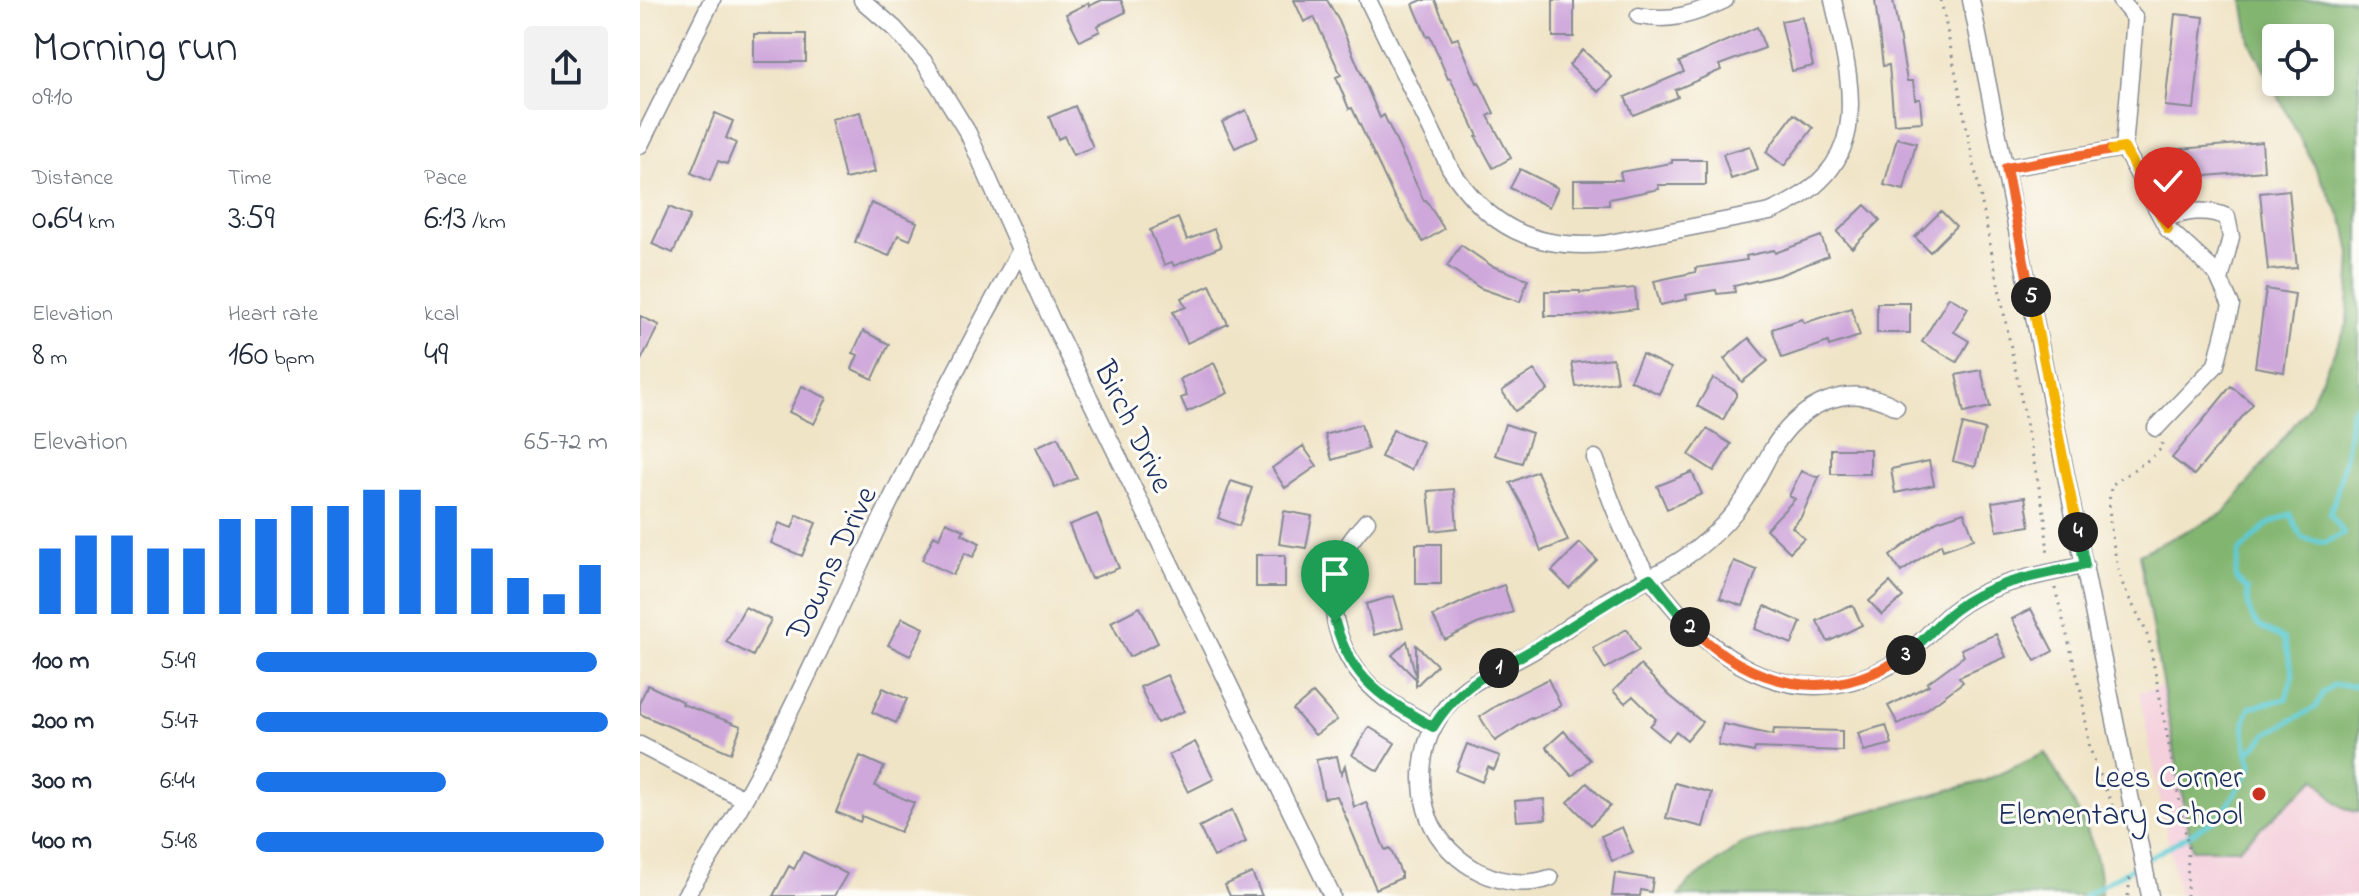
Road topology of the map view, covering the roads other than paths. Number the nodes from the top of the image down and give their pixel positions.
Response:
1 (712, 0) edge
2 (862, 0) edge
3 (1368, 0) edge
4 (1725, 0) edge
5 (1833, 0) edge
6 (1971, 0) edge
7 (2120, 0) edge
8 (1639, 16) dead end
9 (640, 145) edge
10 (2124, 148) junction
11 (2006, 168) junction
12 (2163, 219) junction
13 (1020, 251) junction
14 (2220, 280) junction
15 (1896, 407) dead end
16 (2156, 428) road end
17 (1595, 458) dead end
18 (1367, 521) dead end
19 (2085, 565) junction
20 (1650, 578) junction
21 (1433, 727) junction
22 (640, 745) edge
23 (744, 799) junction
24 (1550, 878) dead end
25 (685, 896) edge
26 (1332, 896) edge
27 (2150, 896) edge

1 - 9 street
2 - 13 street, Birch Drive
3 - 5 street
4 - 8 street
6 - 11 street
7 - 10 street
10 - 11 street
10 - 12 street
11 - 19 street
12 - 14 street
12 - 14 street
13 - 23 street, Downs Drive
13 - 26 street, Birch Drive
14 - 16 street
15 - 20 street
17 - 20 street
18 - 21 street
19 - 20 street
19 - 27 street
20 - 21 street
21 - 24 street
22 - 23 street
23 - 25 street, Downs Drive

